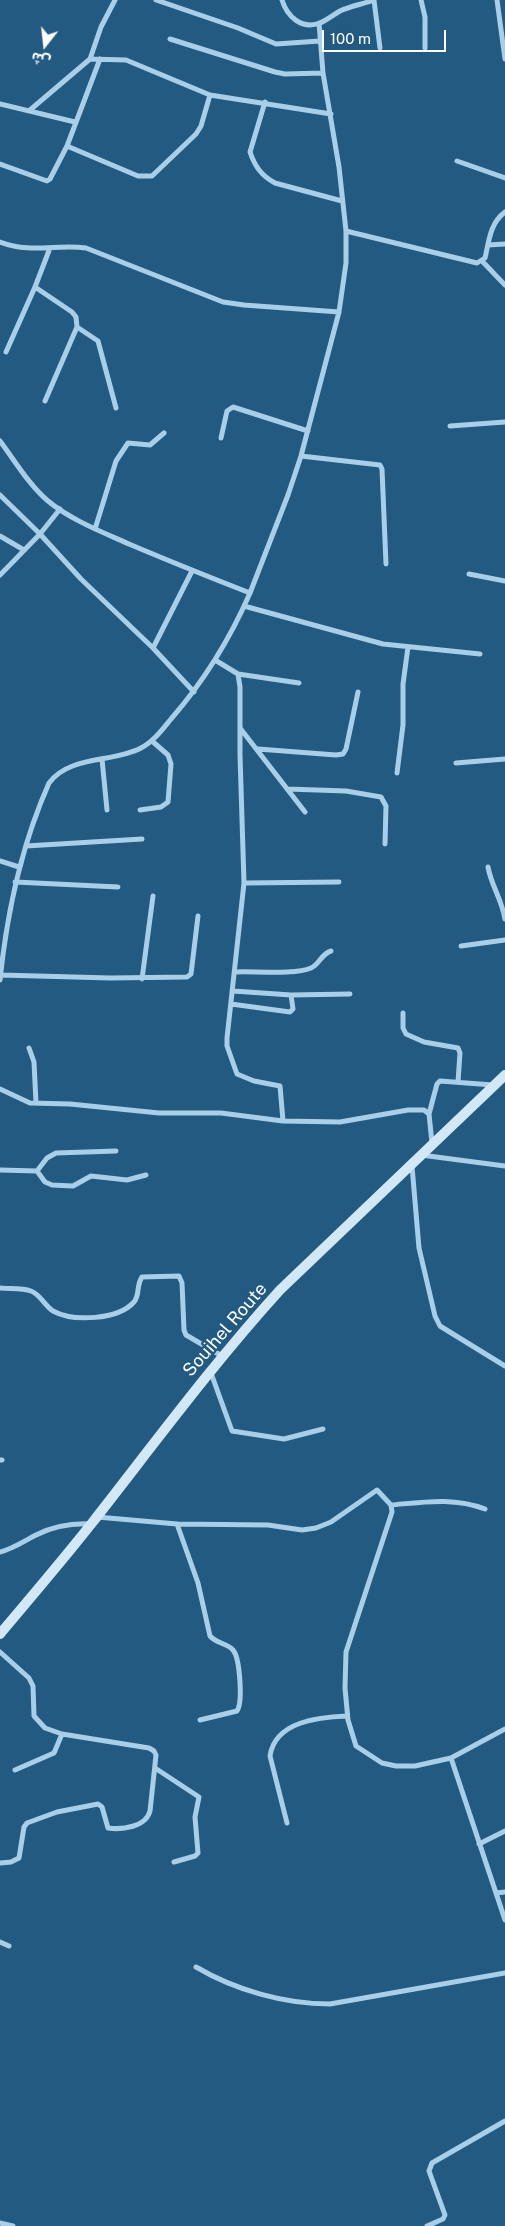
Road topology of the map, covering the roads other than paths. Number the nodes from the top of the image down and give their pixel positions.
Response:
1 (115, 0) edge
2 (156, 0) edge
3 (282, 0) edge
4 (374, 0) edge
5 (420, 0) edge
6 (496, 0) edge
7 (319, 23) junction
8 (170, 39) dead end
9 (320, 41) junction
10 (380, 48) dead end
11 (424, 48) dead end
12 (90, 59) junction
13 (100, 59) junction
14 (505, 59) edge
15 (323, 73) junction
16 (210, 95) junction
17 (265, 102) junction
18 (0, 104) edge
19 (30, 110) junction
20 (331, 114) junction
21 (75, 122) junction
22 (67, 146) junction
23 (457, 160) dead end
24 (0, 164) edge
25 (505, 178) edge
26 (342, 201) junction
27 (505, 212) edge
28 (346, 231) junction
29 (0, 242) edge
30 (505, 244) edge
31 (488, 245) junction
32 (50, 248) junction
33 (482, 261) junction
34 (505, 285) edge
35 (35, 287) junction
36 (339, 312) junction
37 (77, 327) junction
38 (6, 352) dead end
39 (45, 401) dead end
40 (116, 408) dead end
41 (505, 422) edge
42 (450, 426) dead end
43 (308, 430) junction
44 (164, 433) dead end
45 (221, 438) dead end
46 (0, 441) edge
47 (300, 456) junction
48 (0, 494) edge
49 (60, 509) junction
50 (95, 529) junction
51 (40, 534) junction
52 (0, 536) edge
53 (24, 550) junction
54 (386, 564) dead end
55 (192, 571) junction
56 (469, 574) dead end
57 (0, 575) edge
58 (505, 581) edge
59 (250, 592) junction
60 (244, 606) junction
61 (408, 647) junction
62 (154, 648) junction
63 (480, 654) dead end
64 (215, 660) junction
65 (238, 674) junction
66 (299, 683) dead end
67 (194, 692) junction
68 (358, 692) dead end
69 (240, 727) junction
70 (152, 741) junction
71 (258, 750) junction
72 (102, 759) junction
73 (505, 760) edge
74 (456, 763) dead end
75 (397, 773) dead end
76 (287, 789) junction
77 (107, 810) dead end
78 (140, 810) dead end
79 (305, 812) dead end
80 (142, 838) dead end
81 (385, 844) dead end
82 (26, 846) junction
83 (0, 861) edge
84 (19, 867) junction
85 (488, 867) dead end
86 (16, 882) junction
87 (339, 882) dead end
88 (244, 883) junction
89 (118, 887) dead end
90 (153, 896) dead end
91 (198, 916) dead end
92 (505, 919) edge
93 (505, 940) edge
94 (461, 946) dead end
95 (330, 951) dead end
96 (236, 972) junction
97 (1, 975) edge
98 (142, 979) junction
99 (0, 980) edge
100 (233, 991) junction
101 (350, 994) dead end
102 (291, 995) junction
103 (231, 1004) junction
104 (403, 1013) dead end
105 (28, 1048) dead end
106 (505, 1074) edge
107 (458, 1082) junction
108 (494, 1085) junction
109 (0, 1089) edge
110 (36, 1103) junction
111 (429, 1114) junction
112 (283, 1121) junction
113 (432, 1143) junction
114 (116, 1151) dead end
115 (420, 1155) junction
116 (411, 1163) junction
117 (505, 1166) edge
118 (0, 1170) edge
119 (37, 1171) junction
120 (146, 1175) dead end
121 (0, 1288) edge
122 (222, 1356) junction
123 (505, 1366) edge
124 (210, 1370) junction
125 (323, 1429) dead end
126 (390, 1505) junction
127 (485, 1509) dead end
128 (94, 1520) junction
129 (178, 1524) junction
130 (0, 1552) edge
131 (0, 1634) edge
132 (0, 1652) edge
133 (348, 1716) junction
134 (200, 1720) dead end
135 (505, 1729) edge
136 (62, 1734) junction
137 (451, 1758) junction
138 (155, 1768) junction
139 (14, 1770) dead end
140 (287, 1823) dead end
141 (505, 1831) edge
142 (479, 1844) junction
143 (174, 1862) dead end
144 (0, 1863) edge
145 (505, 1892) edge
146 (496, 1893) junction
147 (505, 1920) edge
148 (0, 1942) edge
149 (9, 1946) dead end
150 (196, 1967) dead end
151 (505, 1972) edge
152 (505, 2121) edge
153 (0, 2223) edge
154 (13, 2226) edge
155 (427, 2226) edge

1 - 12 street
2 - 9 street
3 - 7 street
4 - 7 street
4 - 10 street
5 - 11 street
6 - 14 street
7 - 9 street
8 - 15 street
9 - 15 street
12 - 13 street
12 - 19 street
13 - 16 street
13 - 21 street
15 - 20 street
16 - 17 street
16 - 22 street
17 - 20 street
17 - 26 street
18 - 19 street
19 - 21 street
20 - 26 street
21 - 22 street
22 - 24 street
23 - 25 street
26 - 28 street
27 - 31 street
28 - 33 street
28 - 36 street
29 - 32 street
30 - 31 street
31 - 33 street
32 - 35 street
32 - 36 street
33 - 34 street
35 - 37 street
35 - 38 street
36 - 43 street
37 - 39 street
37 - 40 street
41 - 42 street
43 - 45 street
43 - 47 street
44 - 50 street
46 - 49 street
47 - 54 street
47 - 59 street
48 - 51 street
49 - 50 street
49 - 51 street
50 - 55 street
51 - 53 street
51 - 62 street
52 - 53 street
53 - 57 street
55 - 59 street
55 - 62 street
56 - 58 street
59 - 60 street
60 - 61 street
60 - 64 street
61 - 63 street
61 - 75 street
62 - 67 street
64 - 65 street
64 - 67 street
65 - 66 street
65 - 69 street
67 - 70 street
68 - 71 street
69 - 71 street
69 - 88 street
70 - 72 street
70 - 78 street
71 - 76 street
72 - 77 street
72 - 82 street
73 - 74 street
76 - 79 street
76 - 81 street
80 - 82 street
82 - 84 street
83 - 84 street
84 - 86 street
85 - 92 street
86 - 89 street
86 - 97 street
87 - 88 street
88 - 96 street
90 - 98 street
91 - 98 street
93 - 94 street
95 - 96 street
96 - 100 street
97 - 98 street
97 - 99 street
100 - 102 street
100 - 103 street
101 - 102 street
102 - 103 street
103 - 112 street
104 - 107 street
105 - 110 street
106 - 108 main road, Souihel Route
107 - 108 street
107 - 111 street
108 - 113 main road, Souihel Route
109 - 110 street
110 - 112 street
111 - 112 street
111 - 113 street
113 - 115 main road, Souihel Route
114 - 119 street
115 - 116 main road, Souihel Route
115 - 117 street
116 - 122 main road, Souihel Route
116 - 123 street
118 - 119 street
119 - 120 street
121 - 122 street
122 - 124 main road, Souihel Route
124 - 125 street
124 - 128 main road, Souihel Route
126 - 127 street
126 - 129 street
126 - 133 street
128 - 129 street
128 - 130 street
128 - 131 main road, Souihel Route
129 - 134 street
132 - 136 street
133 - 137 street
133 - 140 street
135 - 137 street
136 - 138 street
136 - 139 street
137 - 142 street
138 - 143 street
138 - 144 street
141 - 142 street
142 - 146 street
145 - 146 street
146 - 147 street
148 - 149 street
150 - 151 street
152 - 155 street
153 - 154 street

